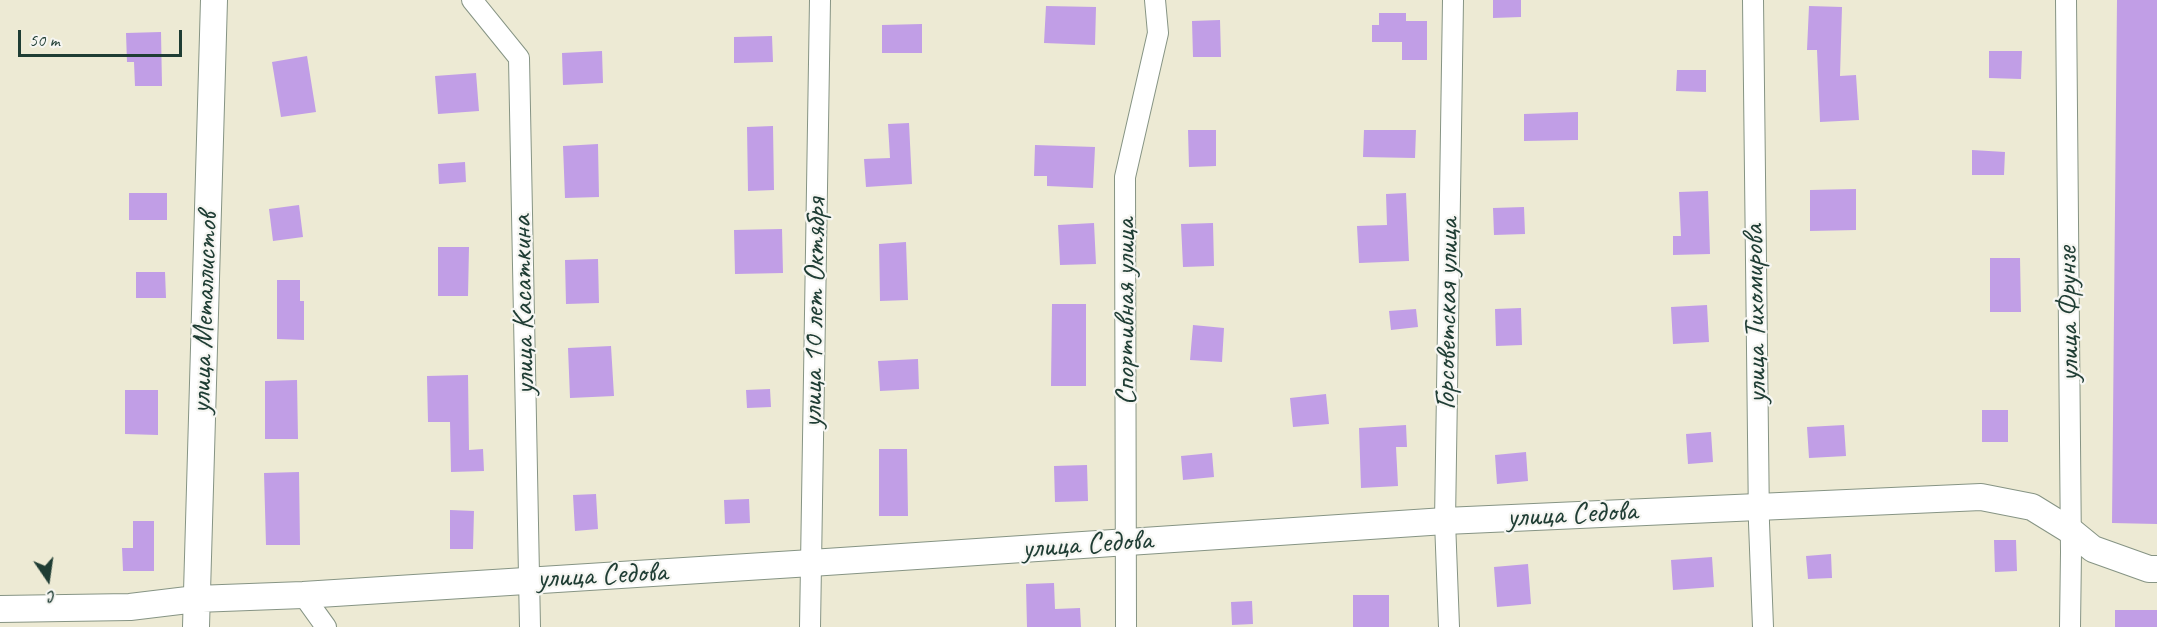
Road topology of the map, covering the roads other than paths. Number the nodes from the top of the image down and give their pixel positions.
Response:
1 (214, 0) edge
2 (472, 0) edge
3 (820, 0) edge
4 (1155, 0) edge
5 (1453, 0) edge
6 (1753, 0) edge
7 (2066, 0) edge
8 (1759, 507) junction
9 (1445, 521) junction
10 (2071, 531) junction
11 (1127, 542) junction
12 (811, 563) junction
13 (2157, 569) edge
14 (530, 580) junction
15 (303, 595) junction
16 (196, 599) junction
17 (0, 609) edge
18 (196, 627) edge
19 (326, 627) edge
20 (530, 627) edge
21 (810, 627) edge
22 (1126, 627) edge
23 (1449, 627) edge
24 (1763, 627) edge
25 (2070, 627) edge

1 - 16 street, улица Металлистов
2 - 14 street, улица Касаткина
3 - 12 street, улица 10 лет Октября
4 - 11 street, Спортивная улица
5 - 9 street, Горсоветская улица
6 - 8 street, улица Тихомирова
7 - 10 street, улица Фрунзе
8 - 9 street, улица Седова
8 - 10 street, улица Седова
8 - 24 street, улица Тихомирова
9 - 11 street, улица Седова
9 - 23 street, Горсоветская улица
10 - 13 street, улица Седова
10 - 25 street, улица Фрунзе
11 - 12 street, улица Седова
11 - 22 street, Спортивная улица
12 - 14 street, улица Седова
12 - 21 street, улица 10 лет Октября
14 - 15 street, улица Седова
14 - 20 street, улица Касаткина
15 - 16 street, улица Седова
15 - 19 street
16 - 17 street, улица Седова
16 - 18 street, улица Металлистов

